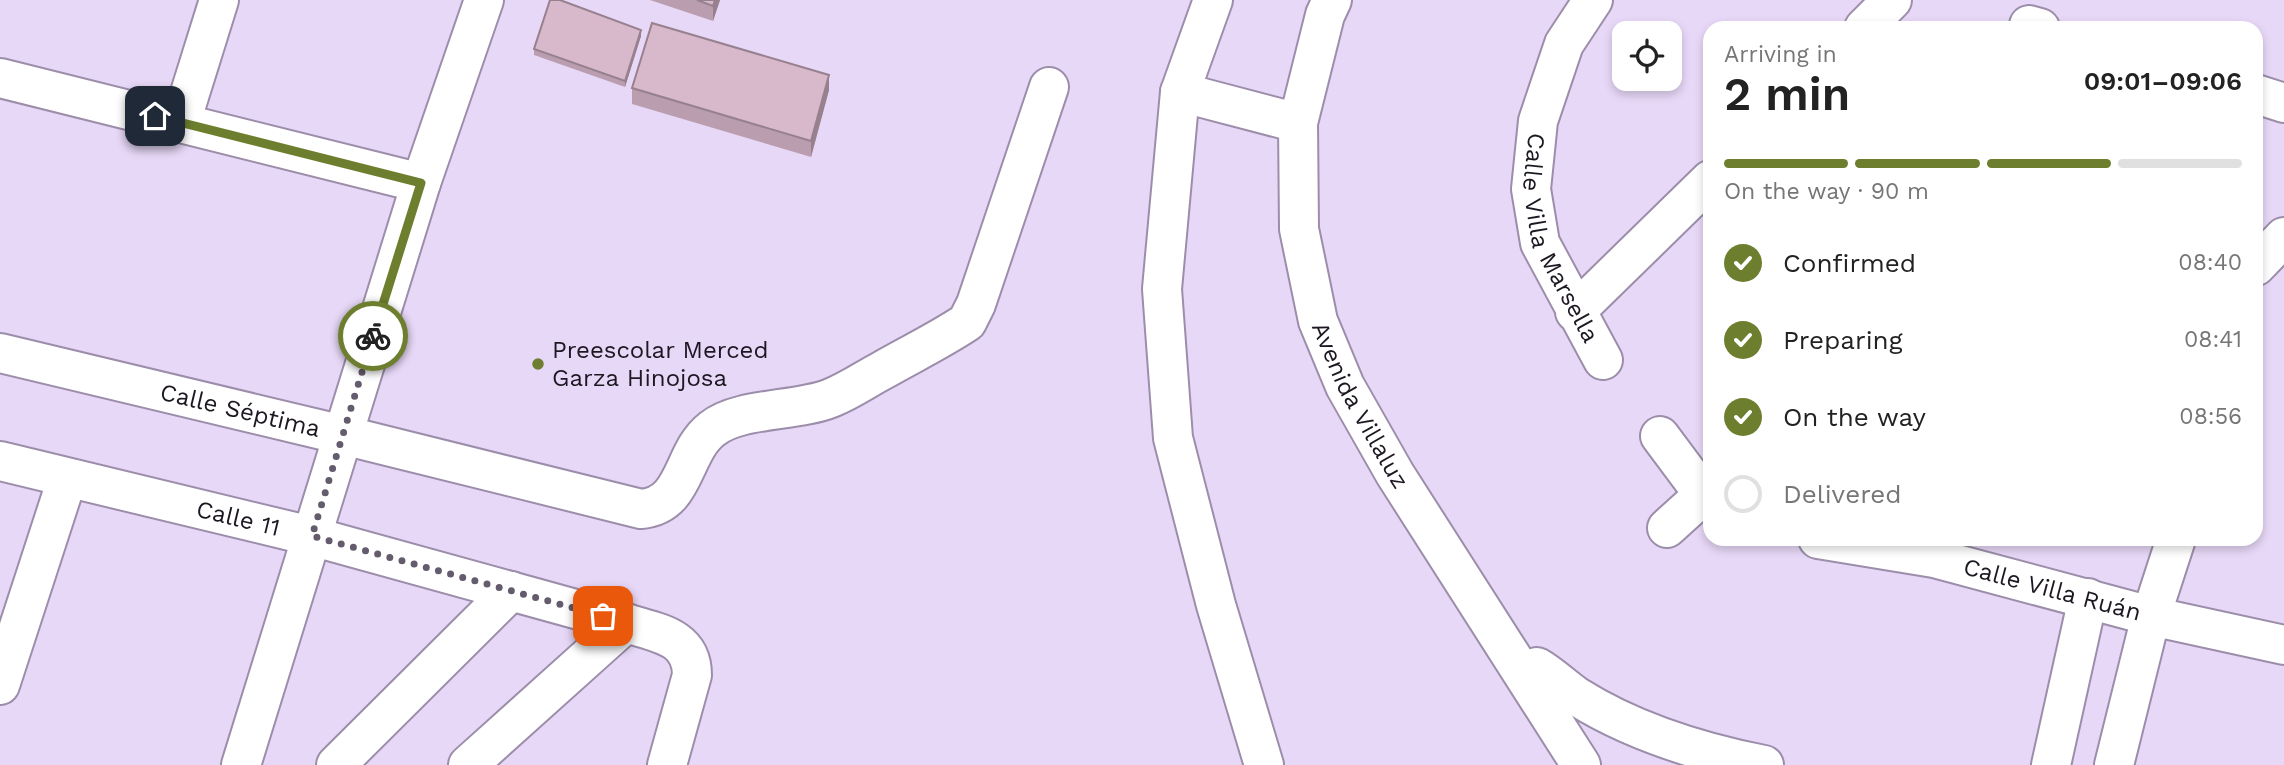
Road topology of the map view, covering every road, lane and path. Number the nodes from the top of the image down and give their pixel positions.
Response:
1 (219, 0) edge
2 (484, 0) edge
3 (1213, 0) edge
4 (1332, 0) edge
5 (1593, 0) edge
6 (1892, 0) edge
7 (1871, 21) edge
8 (0, 78) edge
9 (1048, 87) dead end
10 (1180, 92) junction
11 (2263, 96) edge
12 (2284, 103) edge
13 (181, 122) junction
14 (1298, 122) junction
15 (421, 183) junction
16 (1703, 187) edge
17 (1575, 312) junction
18 (0, 354) edge
19 (1603, 360) dead end
20 (343, 435) junction
21 (1660, 436) dead end
22 (0, 461) edge
23 (67, 479) junction
24 (1703, 488) edge
25 (1703, 498) edge
26 (1667, 528) dead end
27 (312, 536) junction
28 (1907, 546) edge
29 (2174, 546) edge
30 (1945, 549) edge
31 (511, 591) junction
32 (2088, 598) junction
33 (2151, 616) junction
34 (626, 622) junction
35 (2284, 645) edge
36 (1536, 673) junction
37 (0, 685) edge
38 (241, 765) edge
39 (336, 765) edge
40 (468, 765) edge
41 (667, 765) edge
42 (1264, 765) edge
43 (1581, 765) edge
44 (1764, 765) edge
45 (2050, 765) edge
46 (2114, 765) edge

1 - 13 street
2 - 15 street
3 - 10 street
4 - 14 street, Avenida Villaluz
5 - 17 street, Calle Villa Marsella
6 - 7 street
8 - 13 street
9 - 20 street, Calle Séptima
10 - 14 street
10 - 42 street
11 - 12 street
13 - 15 street
14 - 36 street, Avenida Villaluz
15 - 20 street
16 - 17 street
17 - 19 street, Calle Villa Marsella
18 - 20 street, Calle Séptima
20 - 27 street
21 - 24 street
22 - 23 street, Calle 11
23 - 27 street, Calle 11
23 - 37 street
25 - 26 street
27 - 31 street, Calle 11
27 - 38 street
28 - 30 street, Calle Villa Ruán
29 - 33 street
30 - 32 street, Calle Villa Ruán
31 - 34 street, Calle 11
31 - 39 street
32 - 33 street, Calle Villa Ruán
32 - 45 street
33 - 35 street, Calle Villa Ruán
33 - 46 street
34 - 40 street
34 - 41 street, Calle 11
36 - 43 street, Avenida Villaluz
36 - 44 street

